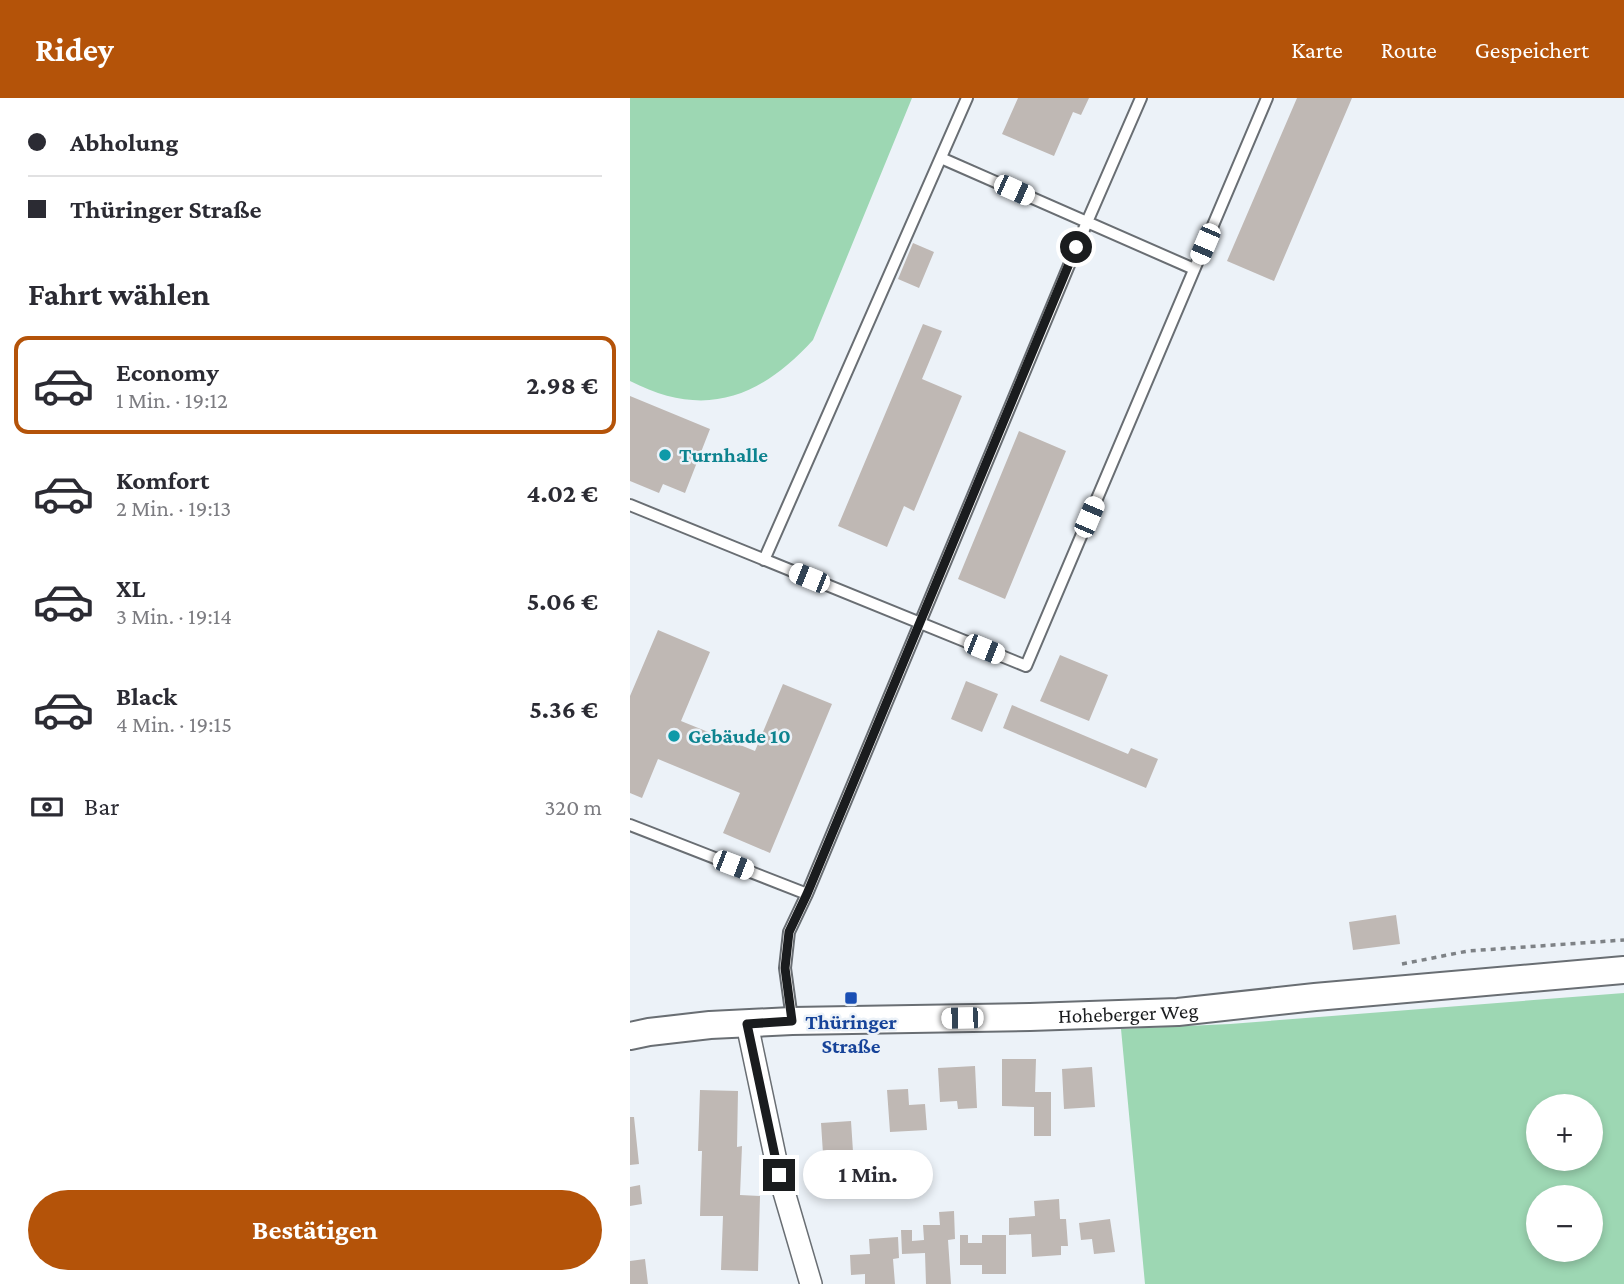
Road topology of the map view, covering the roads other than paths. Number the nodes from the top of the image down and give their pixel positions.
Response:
1 (967, 98) edge
2 (1141, 98) edge
3 (1267, 98) edge
4 (941, 158) junction
5 (1087, 222) junction
6 (1194, 269) junction
7 (630, 505) edge
8 (764, 560) junction
9 (920, 623) junction
10 (630, 825) edge
11 (807, 894) junction
12 (1624, 970) edge
13 (792, 1021) junction
14 (747, 1024) junction
15 (630, 1036) edge
16 (811, 1284) edge

1 - 4 lane
2 - 5 lane
3 - 6 lane
4 - 5 lane
4 - 8 lane
5 - 6 lane
5 - 9 lane
6 - 9 lane
7 - 8 lane
8 - 9 lane
9 - 11 lane
10 - 11 lane
11 - 13 lane
12 - 13 street, Hoheberger Weg
13 - 14 street, Hoheberger Weg
14 - 15 street, Hoheberger Weg
14 - 16 street

